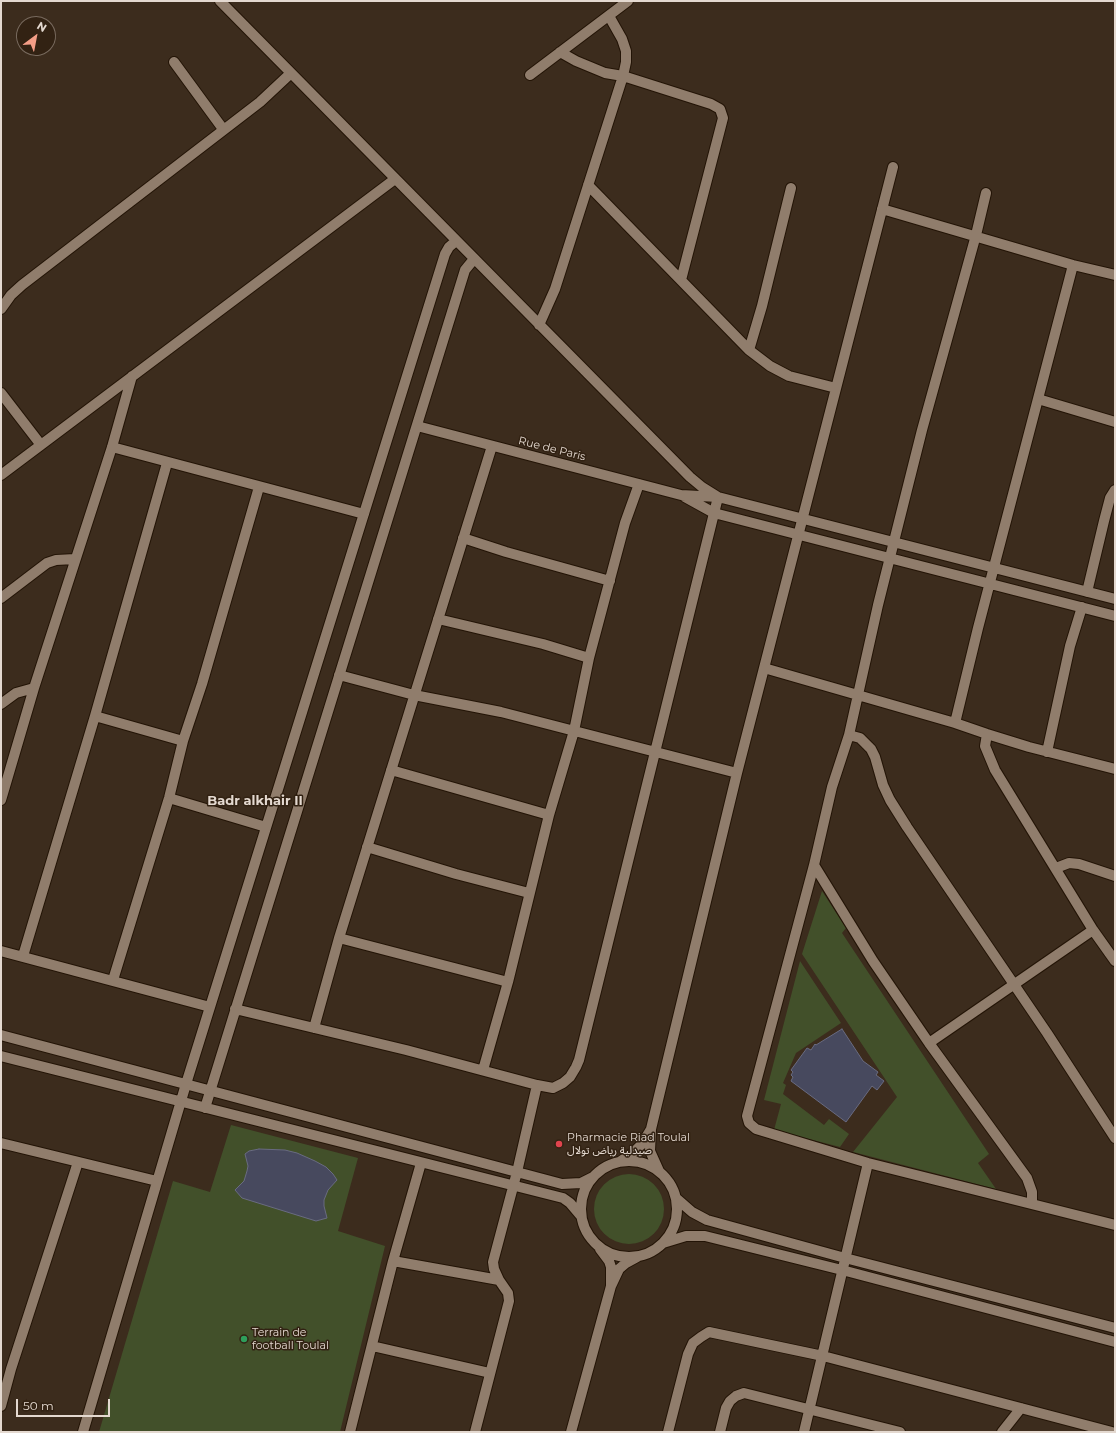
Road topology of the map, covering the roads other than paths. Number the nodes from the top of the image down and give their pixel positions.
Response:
1 (220, 1) edge
2 (628, 1) edge
3 (609, 16) junction
4 (560, 52) junction
5 (174, 62) dead end
6 (291, 73) junction
7 (530, 75) dead end
8 (623, 76) junction
9 (223, 129) junction
10 (893, 167) dead end
11 (395, 179) junction
12 (588, 185) junction
13 (791, 188) dead end
14 (986, 193) dead end
15 (882, 209) junction
16 (976, 235) junction
17 (456, 241) junction
18 (474, 259) junction
19 (1073, 265) junction
20 (1115, 275) edge
21 (681, 280) junction
22 (1, 309) edge
23 (539, 325) junction
24 (749, 350) junction
25 (132, 376) junction
26 (836, 388) junction
27 (1, 394) edge
28 (1038, 398) junction
29 (1115, 422) edge
30 (416, 426) junction
31 (41, 445) junction
32 (492, 446) junction
33 (112, 447) junction
34 (167, 462) junction
35 (1, 475) edge
36 (639, 484) junction
37 (259, 486) junction
38 (1115, 490) edge
39 (681, 495) junction
40 (718, 497) junction
41 (714, 513) junction
42 (364, 514) junction
43 (803, 519) junction
44 (799, 535) junction
45 (463, 538) junction
46 (894, 542) junction
47 (890, 558) junction
48 (75, 559) junction
49 (994, 568) junction
50 (610, 581) junction
51 (990, 584) junction
52 (1087, 592) junction
53 (1, 598) edge
54 (1115, 599) edge
55 (1082, 607) junction
56 (1115, 616) edge
57 (438, 619) junction
58 (590, 658) junction
59 (764, 668) junction
60 (339, 675) junction
61 (34, 688) junction
62 (858, 694) junction
63 (414, 695) junction
64 (1, 704) edge
65 (95, 716) junction
66 (955, 723) junction
67 (574, 731) junction
68 (849, 734) junction
69 (987, 734) junction
70 (183, 741) junction
71 (655, 752) junction
72 (1048, 752) junction
73 (1115, 769) edge
74 (391, 770) junction
75 (737, 773) junction
76 (169, 798) junction
77 (1, 800) edge
78 (549, 815) junction
79 (266, 827) junction
80 (367, 847) junction
81 (814, 865) junction
82 (1056, 868) junction
83 (1115, 876) edge
84 (529, 893) junction
85 (1093, 930) junction
86 (338, 938) junction
87 (1, 950) edge
88 (23, 956) junction
89 (1115, 961) edge
90 (113, 980) junction
91 (508, 982) junction
92 (1013, 985) junction
93 (210, 1006) junction
94 (234, 1009) junction
95 (314, 1028) junction
96 (1, 1035) edge
97 (929, 1043) junction
98 (1, 1056) edge
99 (483, 1070) junction
100 (186, 1084) junction
101 (537, 1085) junction
102 (210, 1091) junction
103 (180, 1101) junction
104 (204, 1108) junction
105 (651, 1129) junction
106 (1115, 1138) edge
107 (1, 1143) edge
108 (78, 1162) junction
109 (421, 1162) junction
110 (619, 1162) junction
111 (868, 1164) junction
112 (659, 1171) junction
113 (517, 1172) junction
114 (592, 1177) junction
115 (157, 1181) junction
116 (513, 1186) junction
117 (676, 1198) junction
118 (1032, 1204) junction
119 (581, 1216) junction
120 (1115, 1225) edge
121 (663, 1243) junction
122 (597, 1244) junction
123 (641, 1255) junction
124 (845, 1258) junction
125 (393, 1261) junction
126 (842, 1270) junction
127 (499, 1280) junction
128 (611, 1286) junction
129 (1115, 1328) edge
130 (1115, 1342) edge
131 (372, 1346) junction
132 (823, 1356) junction
133 (1, 1366) edge
134 (11, 1369) junction
135 (490, 1373) junction
136 (1, 1406) edge
137 (1021, 1408) junction
138 (810, 1409) junction
139 (353, 1431) edge
140 (83, 1432) edge
141 (476, 1432) edge
142 (571, 1432) edge
143 (668, 1432) edge
144 (720, 1432) edge
145 (804, 1432) edge
146 (900, 1432) edge
147 (1002, 1432) edge
148 (1112, 1432) edge

1 - 6 street
2 - 3 street
3 - 4 street
3 - 8 street
4 - 7 street
4 - 8 street
5 - 9 street
6 - 9 street
6 - 11 street
8 - 12 street
8 - 21 street
9 - 22 street
10 - 15 street
11 - 17 street
11 - 25 street
12 - 21 street
12 - 23 street
13 - 24 street
14 - 16 street
15 - 16 street
15 - 26 street
16 - 19 street
16 - 46 street
17 - 18 street
17 - 42 street
18 - 23 street
18 - 30 street
19 - 20 street
19 - 28 street
21 - 24 street
23 - 40 street
24 - 26 street
25 - 31 street
25 - 33 street
26 - 43 street
27 - 31 street
28 - 29 street
28 - 49 street
30 - 32 street, Rue de Paris
30 - 60 street
31 - 35 street
32 - 36 street, Rue de Paris
32 - 45 street
33 - 34 street
33 - 48 street
34 - 37 street
34 - 65 street
36 - 39 street, Rue de Paris
36 - 50 street
37 - 42 street
37 - 70 street
38 - 52 street
39 - 40 street
39 - 41 street
40 - 41 street
40 - 43 street
41 - 44 street
41 - 71 street
42 - 79 street
43 - 44 street
43 - 46 street
44 - 47 street
44 - 59 street
45 - 50 street
45 - 57 street
46 - 47 street
46 - 49 street
47 - 51 street
47 - 62 street
48 - 53 street
48 - 61 street
49 - 51 street
49 - 52 street
50 - 58 street
51 - 55 street
51 - 66 street
52 - 54 street
55 - 56 street
55 - 72 street
57 - 58 street
57 - 63 street
58 - 67 street
59 - 62 street
59 - 75 street
60 - 63 street
60 - 94 street
61 - 64 street
61 - 77 street
62 - 66 street
62 - 68 street
63 - 67 street
63 - 74 street
65 - 70 street
65 - 88 street
66 - 69 street
67 - 71 street
67 - 78 street
68 - 81 street
68 - 92 street
69 - 72 street
69 - 82 street
70 - 76 street
71 - 75 street
71 - 101 street
72 - 73 street
74 - 78 street
74 - 80 street
75 - 105 street
76 - 79 street
76 - 90 street
78 - 84 street
79 - 93 street
80 - 84 street
80 - 86 street
81 - 97 street
81 - 111 street
82 - 83 street
82 - 85 street
84 - 91 street
85 - 89 street
85 - 92 street
86 - 91 street
86 - 95 street
87 - 88 street
88 - 90 street
90 - 93 street
91 - 99 street
92 - 97 street
92 - 106 street
93 - 100 street
94 - 95 street
94 - 102 street
95 - 99 street
96 - 100 street
97 - 118 street
98 - 103 street
99 - 101 street
100 - 102 street
100 - 103 street
101 - 113 street
102 - 104 street
102 - 113 street
103 - 104 street
103 - 115 street
104 - 109 street
105 - 110 street
105 - 112 street
107 - 108 street
108 - 115 street
108 - 134 street
109 - 116 street
109 - 125 street
110 - 112 street
110 - 114 street
111 - 118 street
111 - 124 street
112 - 117 street
113 - 114 street
113 - 116 street
114 - 119 street
115 - 140 street
116 - 119 street
116 - 127 street
117 - 121 street
117 - 124 street
118 - 120 street
119 - 122 street
121 - 123 street
121 - 126 street
122 - 123 street
122 - 128 street
123 - 128 street
124 - 126 street
124 - 129 street
125 - 127 street
125 - 131 street
126 - 130 street
126 - 132 street
127 - 135 street
128 - 142 street
131 - 135 street
131 - 139 street
132 - 137 street
132 - 138 street
132 - 143 street
133 - 134 street
134 - 136 street
135 - 141 street
137 - 147 street
137 - 148 street
138 - 144 street
138 - 145 street
138 - 146 street

